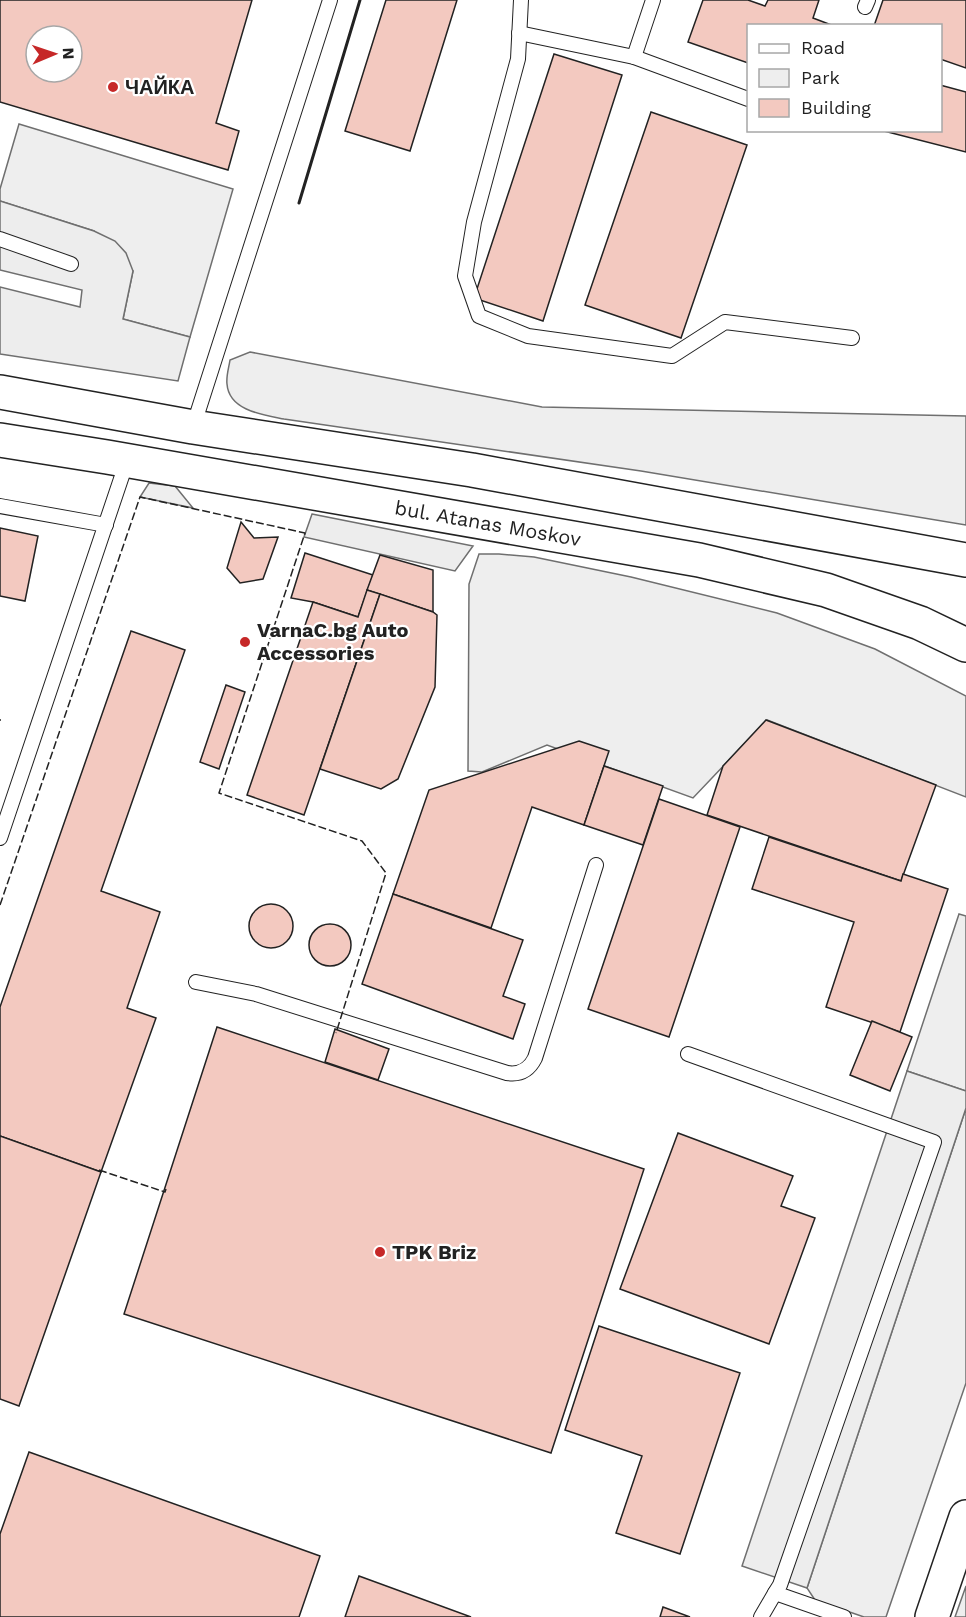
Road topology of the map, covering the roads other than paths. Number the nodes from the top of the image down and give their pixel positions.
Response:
1 (330, 0) edge
2 (520, 0) edge
3 (653, 0) edge
4 (519, 33) junction
5 (634, 57) junction
6 (747, 99) edge
7 (0, 239) edge
8 (71, 264) dead end
9 (852, 338) dead end
10 (0, 392) edge
11 (193, 426) junction
12 (0, 440) edge
13 (127, 460) junction
14 (170, 468) junction
15 (0, 506) edge
16 (106, 525) junction
17 (966, 560) edge
18 (966, 645) edge
19 (0, 838) edge
20 (596, 865) dead end
21 (196, 982) dead end
22 (688, 1054) dead end
23 (966, 1517) edge
24 (776, 1593) junction
25 (761, 1617) edge
26 (844, 1617) edge
27 (932, 1617) edge

1 - 11 lane
2 - 4 lane
3 - 5 lane
4 - 5 lane
4 - 9 lane
5 - 6 lane
7 - 8 lane
10 - 11 main road
11 - 14 main road
11 - 17 main road
12 - 13 main road, bul. Atanas Moskov
13 - 14 main road, bul. Atanas Moskov
13 - 16 lane
14 - 18 main road, bul. Atanas Moskov
15 - 16 lane
16 - 19 lane
20 - 21 lane
22 - 24 lane
23 - 27 main road
24 - 25 lane
24 - 26 lane

